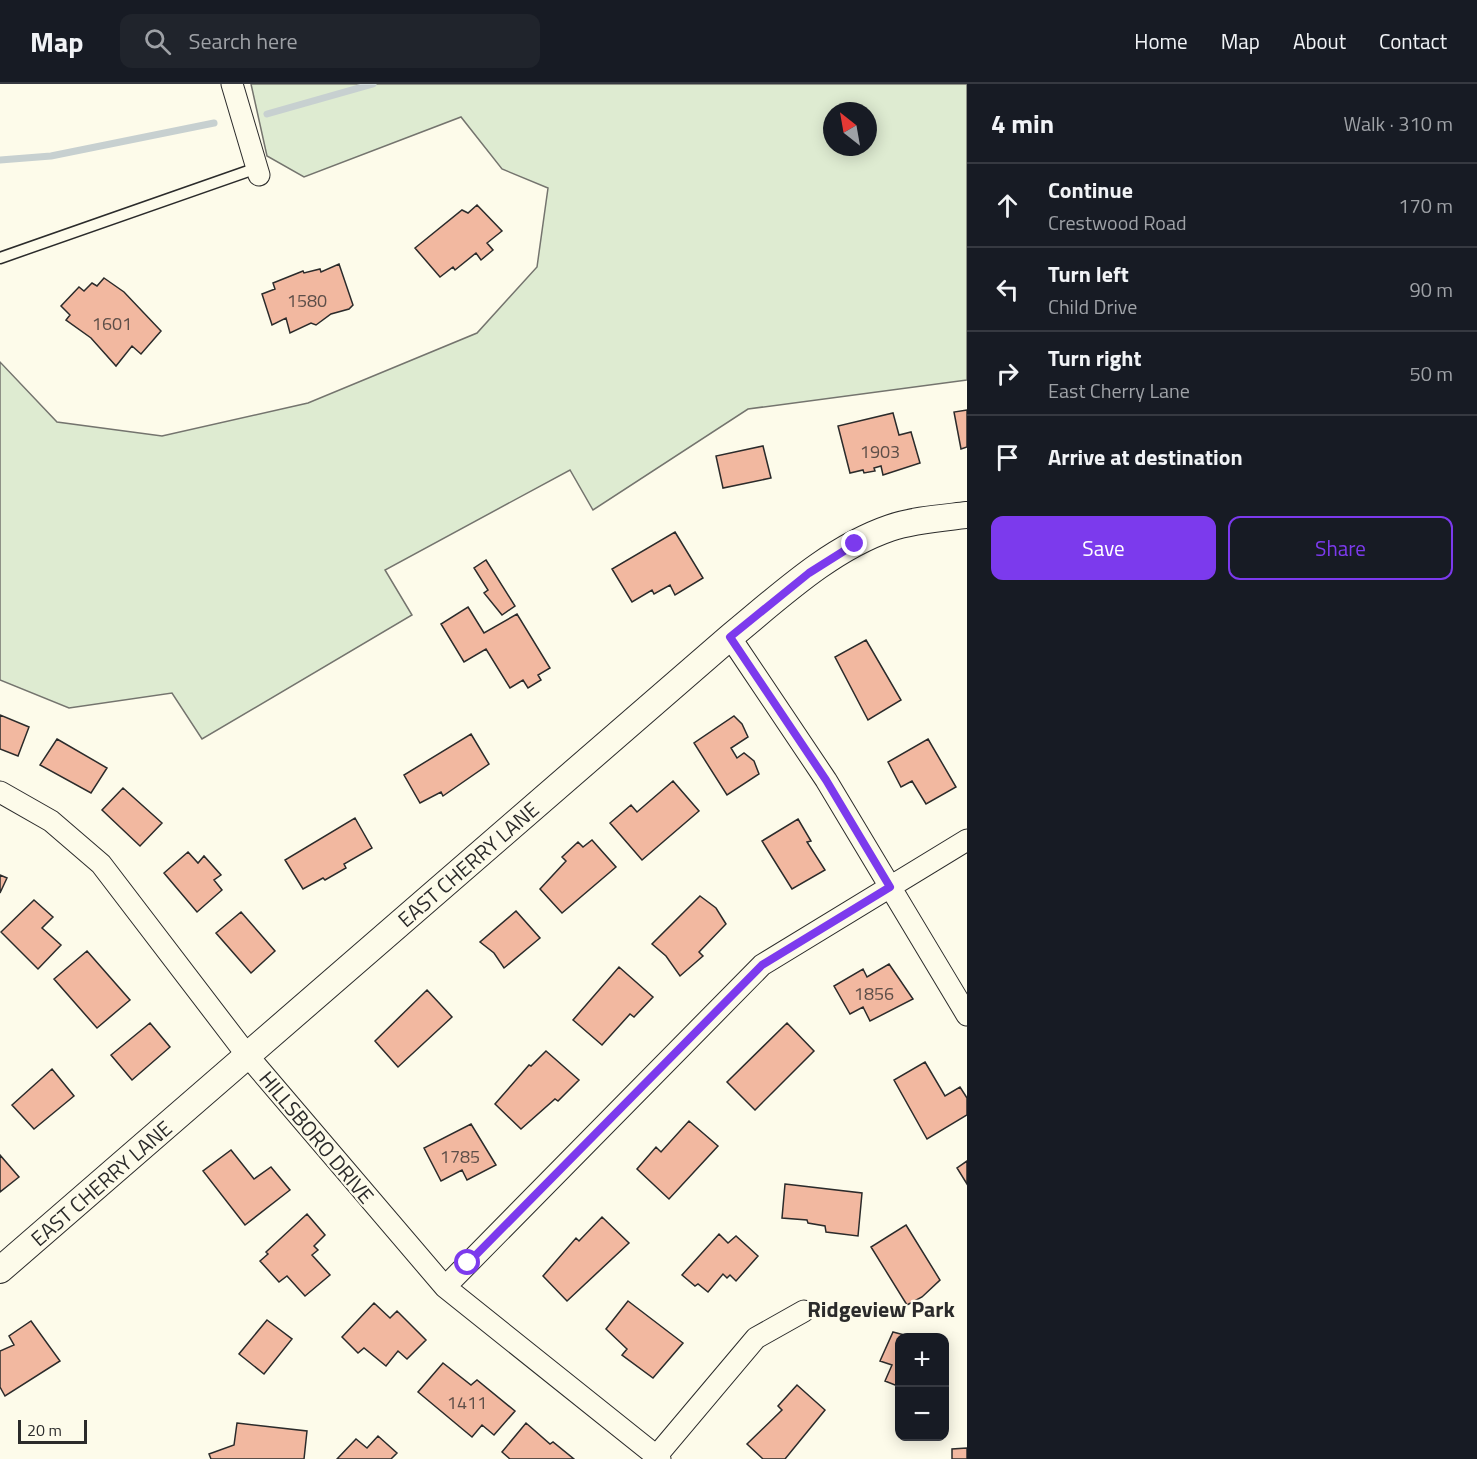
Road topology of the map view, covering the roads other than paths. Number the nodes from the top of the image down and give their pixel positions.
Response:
1 (232, 84) edge
2 (258, 172) joint
3 (0, 258) edge
4 (967, 515) edge
5 (730, 637) junction
6 (0, 792) edge
7 (967, 840) edge
8 (890, 887) junction
9 (967, 1015) edge
10 (247, 1055) junction
11 (0, 1270) edge
12 (445, 1287) junction
13 (804, 1311) dead end
14 (657, 1458) edge

1 - 2 street
2 - 3 lane
4 - 5 street, EAST CHERRY LANE
5 - 8 street
5 - 10 street, EAST CHERRY LANE
6 - 10 street, HILLSBORO DRIVE
7 - 8 street
8 - 9 street
8 - 12 street
10 - 11 street, EAST CHERRY LANE
10 - 12 street, HILLSBORO DRIVE
12 - 14 street, HILLSBORO DRIVE
13 - 14 street

